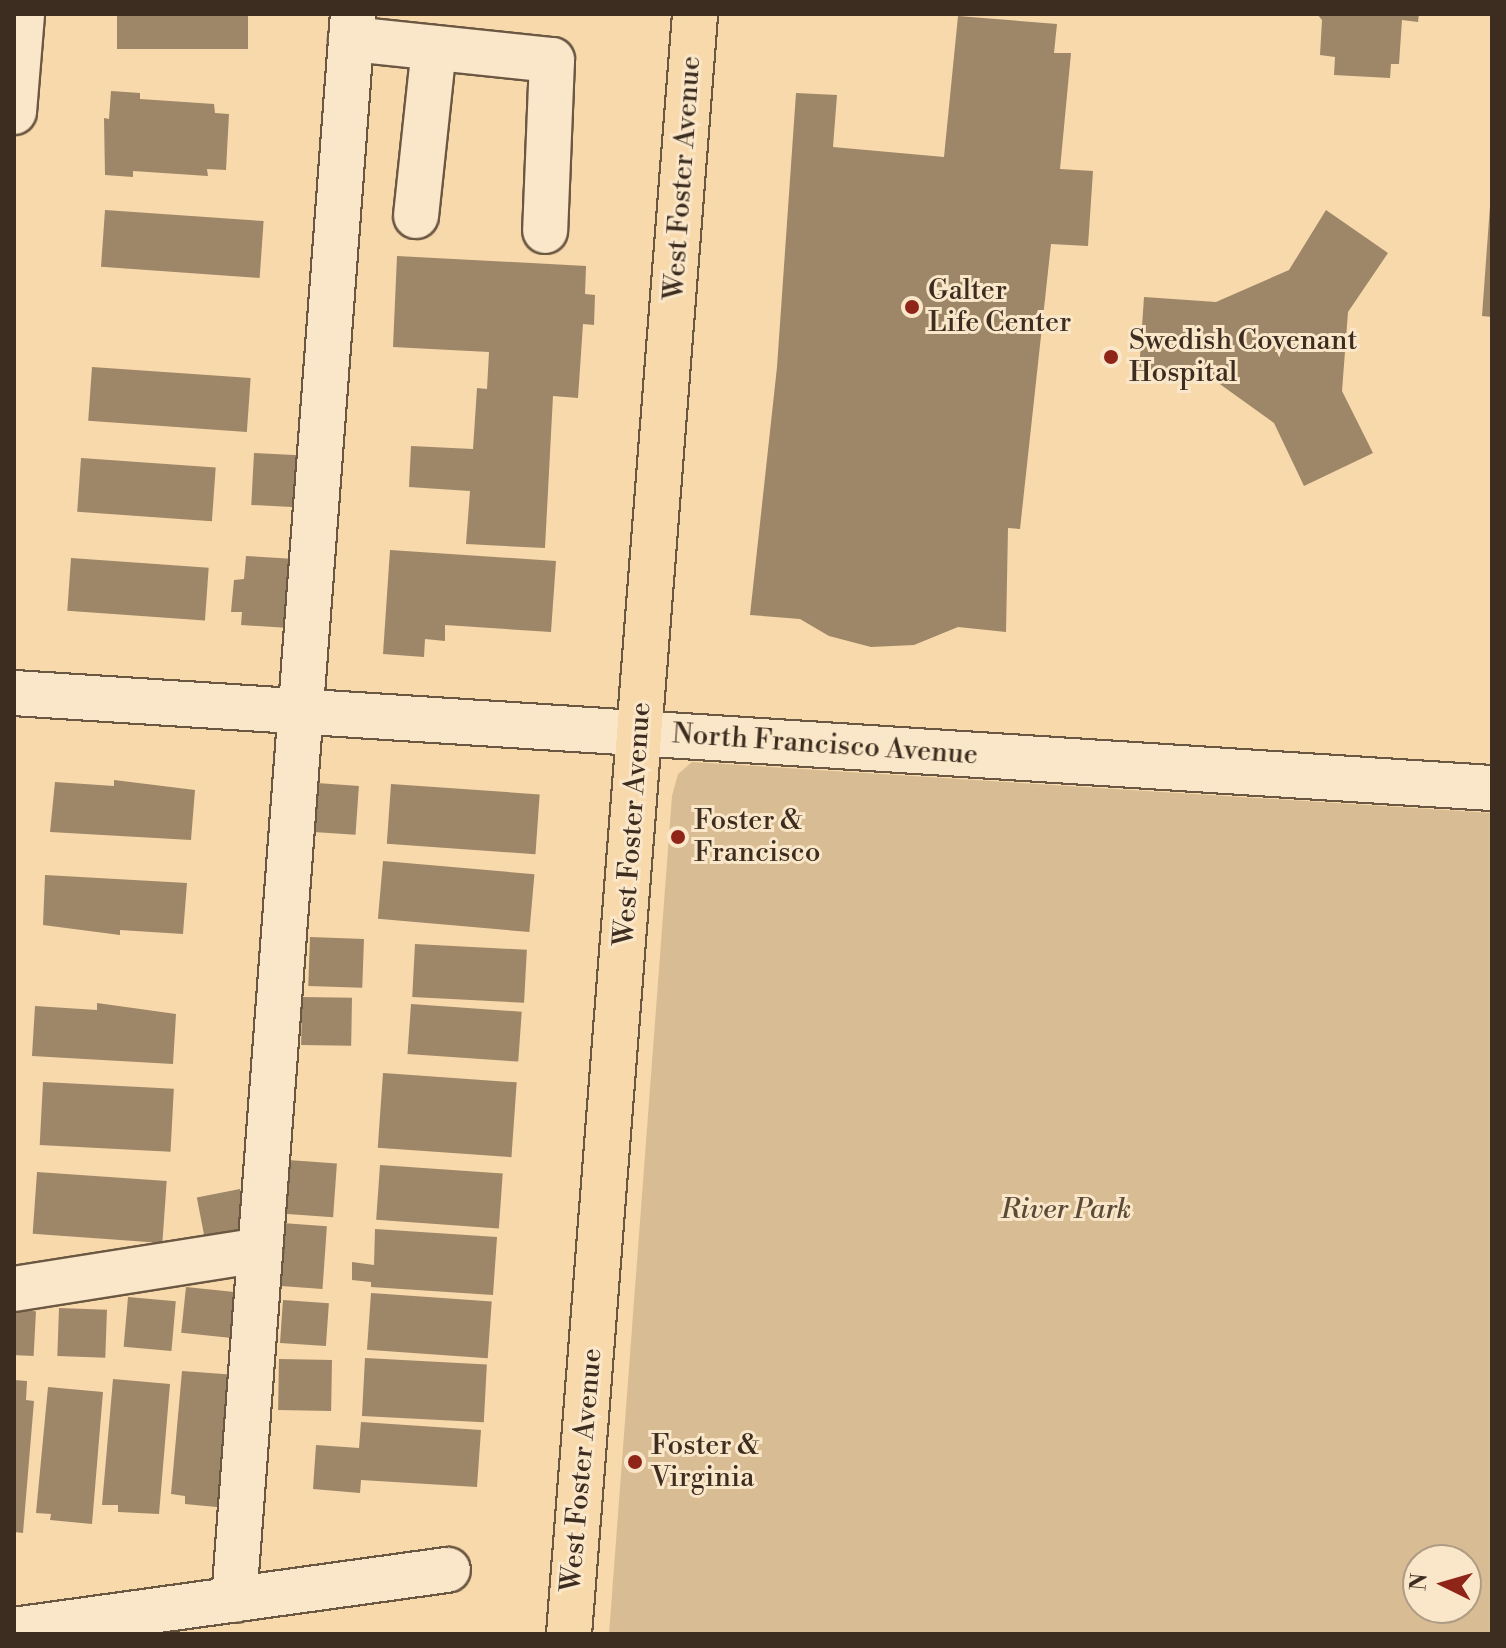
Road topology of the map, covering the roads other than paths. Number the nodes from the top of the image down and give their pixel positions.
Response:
1 (22, 14) edge
2 (695, 14) edge
3 (352, 26) edge
4 (434, 48) junction
5 (14, 112) edge
6 (416, 216) dead end
7 (545, 231) dead end
8 (14, 693) edge
9 (301, 711) junction
10 (640, 733) junction
11 (1492, 788) edge
12 (260, 1250) junction
13 (14, 1289) edge
14 (448, 1570) dead end
15 (234, 1600) junction
16 (14, 1630) edge
17 (569, 1634) edge

1 - 5 street
2 - 10 main road, West Foster Avenue
3 - 4 street
3 - 9 street
4 - 6 street
4 - 7 street
8 - 9 street, North Francisco Avenue
9 - 10 street, North Francisco Avenue
9 - 12 street
10 - 11 street, North Francisco Avenue
10 - 17 main road, West Foster Avenue
12 - 13 street
12 - 15 street
14 - 15 street
15 - 16 street

